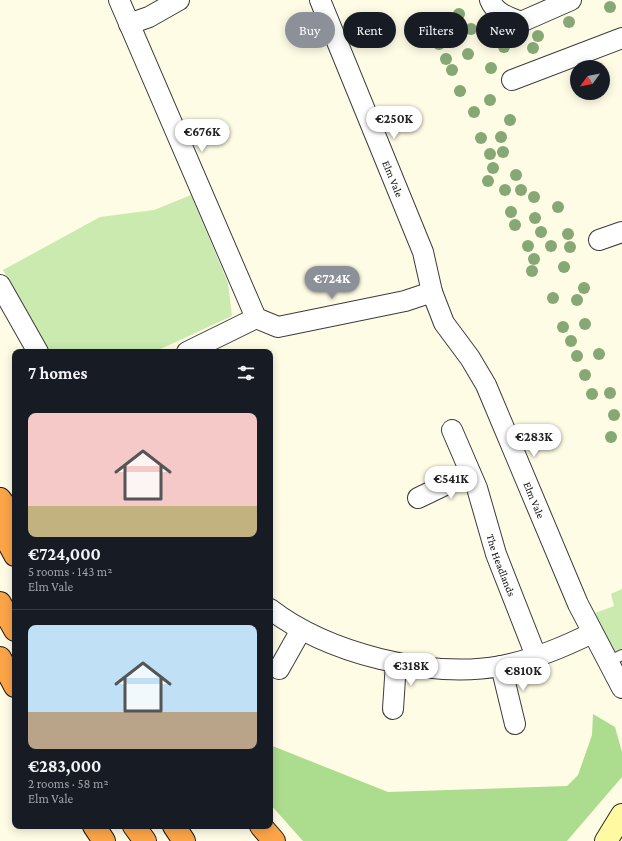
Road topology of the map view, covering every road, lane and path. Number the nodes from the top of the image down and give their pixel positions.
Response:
1 (119, 0) edge
2 (179, 0) edge
3 (320, 0) edge
4 (490, 0) edge
5 (571, 0) edge
6 (129, 24) junction
7 (622, 38) edge
8 (512, 80) dead end
9 (622, 232) edge
10 (599, 240) dead end
11 (0, 285) edge
12 (432, 292) junction
13 (256, 318) junction
14 (36, 349) edge
15 (193, 349) edge
16 (452, 430) dead end
17 (470, 473) junction
18 (418, 498) dead end
19 (0, 499) edge
20 (12, 515) edge
21 (0, 527) edge
22 (12, 549) edge
23 (0, 603) edge
24 (273, 610) edge
25 (12, 625) edge
26 (301, 630) junction
27 (592, 633) junction
28 (536, 656) junction
29 (0, 658) edge
30 (615, 659) edge
31 (396, 663) junction
32 (501, 666) junction
33 (279, 669) dead end
34 (12, 680) edge
35 (622, 688) edge
36 (393, 709) dead end
37 (515, 724) dead end
38 (622, 815) edge
39 (82, 829) edge
40 (96, 829) edge
41 (136, 829) edge
42 (176, 829) edge
43 (264, 829) edge
44 (84, 841) edge
45 (104, 841) edge
46 (145, 841) edge
47 (184, 841) edge
48 (274, 841) edge
49 (606, 841) edge

1 - 6 street
2 - 6 street
3 - 12 street, Elm Vale
4 - 5 street
6 - 13 street
7 - 8 street
9 - 10 street
11 - 14 street
12 - 13 street
12 - 27 street, Elm Vale
13 - 15 street
16 - 17 street, The Headlands
17 - 18 street
17 - 28 street, The Headlands
19 - 20 highway
21 - 22 highway
23 - 25 highway
24 - 26 street
26 - 31 street
26 - 33 street
27 - 28 street
27 - 30 street, Elm Vale
28 - 32 street
29 - 34 highway
30 - 35 street, Elm Vale
31 - 32 street
31 - 36 street
32 - 37 street
38 - 49 street
39 - 44 highway
40 - 45 highway
41 - 46 highway
42 - 47 highway
43 - 48 highway

